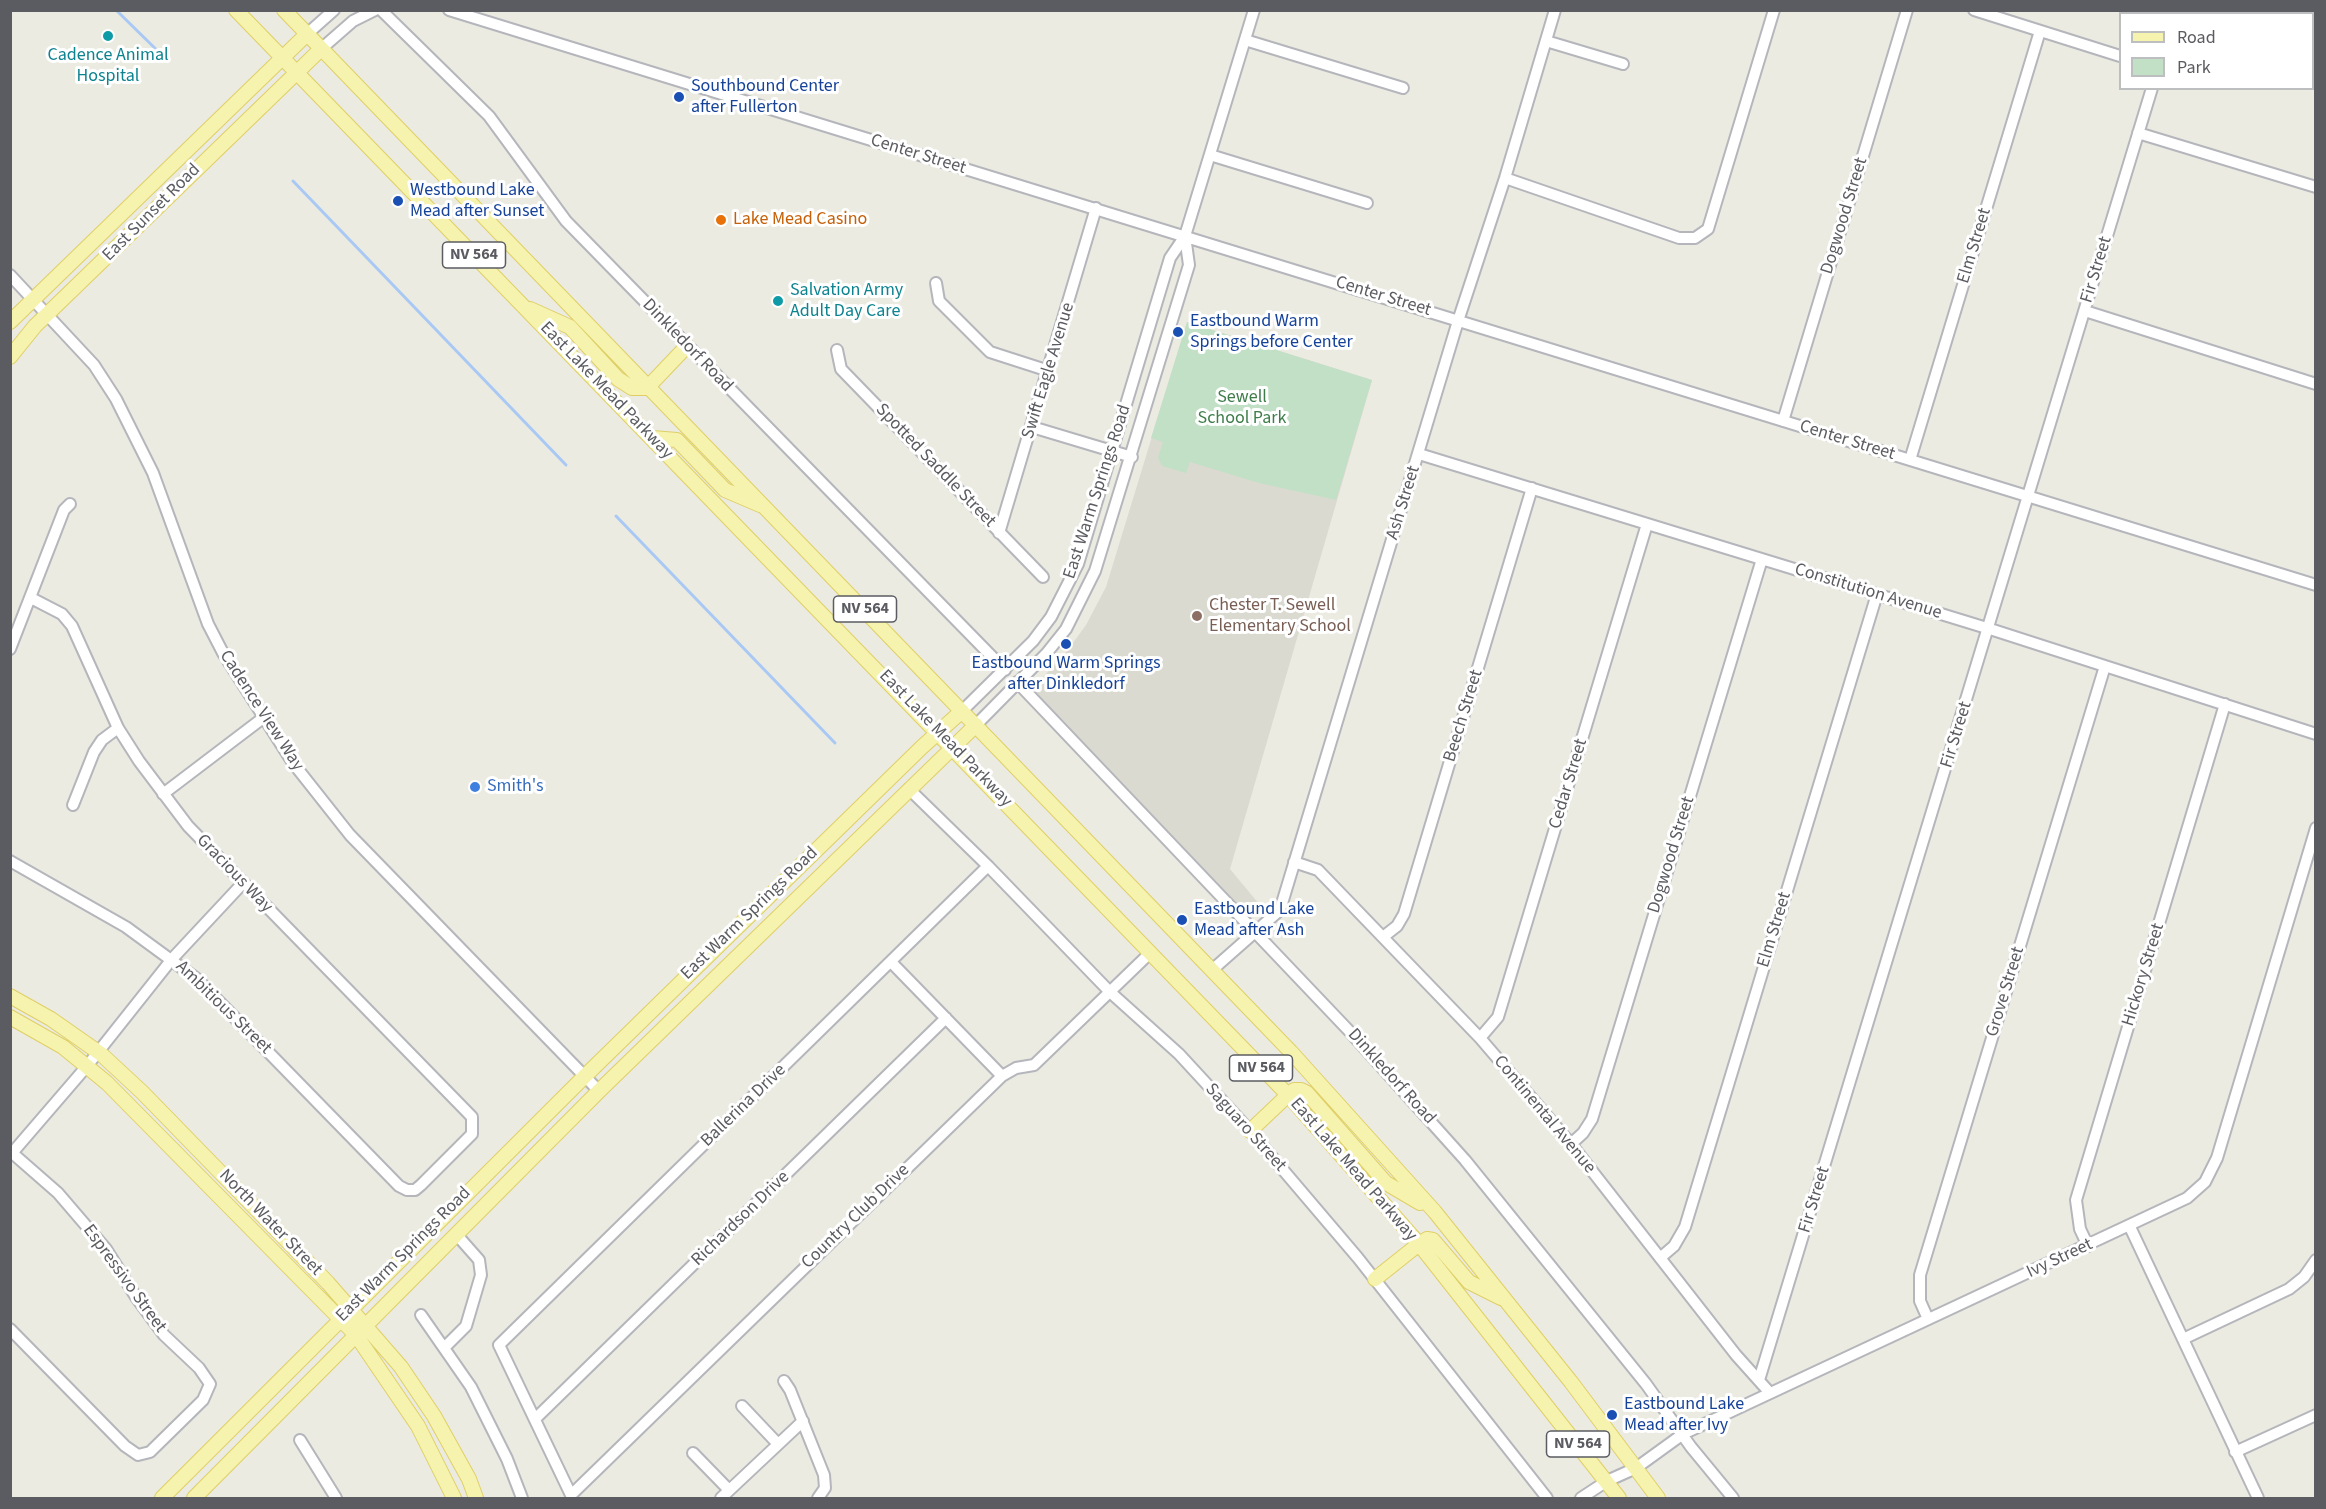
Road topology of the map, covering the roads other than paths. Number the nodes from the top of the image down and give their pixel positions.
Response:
1 (236, 10) edge
2 (284, 10) edge
3 (334, 10) edge
4 (375, 10) edge
5 (381, 10) edge
6 (449, 10) edge
7 (1254, 10) edge
8 (1555, 10) edge
9 (1774, 10) edge
10 (1907, 10) edge
11 (1974, 10) edge
12 (2040, 31) junction
13 (307, 34) junction
14 (1245, 40) junction
15 (1546, 41) junction
16 (321, 49) junction
17 (2119, 55) edge
18 (282, 58) junction
19 (1623, 64) dead end
20 (296, 72) junction
21 (1402, 88) dead end
22 (2151, 90) edge
23 (2138, 133) junction
24 (1210, 155) junction
25 (1505, 178) junction
26 (2316, 188) edge
27 (1367, 202) dead end
28 (1096, 208) junction
29 (1185, 236) junction
30 (10, 275) edge
31 (936, 284) dead end
32 (34, 300) junction
33 (523, 306) junction
34 (2085, 311) junction
35 (48, 315) junction
36 (1458, 321) junction
37 (10, 322) edge
38 (687, 346) junction
39 (837, 350) dead end
40 (10, 357) edge
41 (1049, 371) junction
42 (2316, 384) edge
43 (648, 387) junction
44 (1783, 421) junction
45 (1032, 427) junction
46 (652, 438) junction
47 (1112, 451) junction
48 (1419, 454) junction
49 (1132, 457) junction
50 (1910, 460) junction
51 (1533, 488) junction
52 (2028, 496) junction
53 (70, 504) dead end
54 (767, 508) junction
55 (1647, 524) junction
56 (999, 533) junction
57 (1762, 559) junction
58 (1043, 577) dead end
59 (2316, 585) edge
60 (1877, 594) junction
61 (31, 598) junction
62 (1990, 629) junction
63 (10, 649) edge
64 (2105, 666) junction
65 (1005, 670) junction
66 (1017, 682) junction
67 (2225, 704) junction
68 (962, 711) junction
69 (263, 718) junction
70 (976, 725) junction
71 (118, 728) junction
72 (938, 732) junction
73 (2316, 734) edge
74 (953, 747) junction
75 (909, 789) junction
76 (163, 794) junction
77 (73, 805) dead end
78 (2316, 828) edge
79 (10, 861) edge
80 (1294, 862) junction
81 (988, 866) junction
82 (243, 883) junction
83 (1256, 932) junction
84 (1383, 937) junction
85 (716, 948) junction
86 (1150, 953) junction
87 (172, 959) junction
88 (891, 962) junction
89 (730, 963) junction
90 (1212, 970) junction
91 (1110, 992) junction
92 (10, 996) edge
93 (10, 1017) edge
94 (946, 1018) junction
95 (1480, 1038) junction
96 (98, 1052) junction
97 (87, 1066) junction
98 (585, 1076) junction
99 (1002, 1076) junction
100 (599, 1091) junction
101 (1288, 1095) junction
102 (1250, 1131) junction
103 (1571, 1144) junction
104 (12, 1151) edge
105 (407, 1190) joint
106 (1434, 1212) junction
107 (2130, 1227) junction
108 (456, 1234) junction
109 (1419, 1244) junction
110 (2088, 1246) junction
111 (1660, 1258) junction
112 (2316, 1260) edge
113 (1375, 1279) junction
114 (1507, 1302) junction
115 (351, 1308) junction
116 (421, 1315) dead end
117 (339, 1319) junction
118 (1928, 1320) junction
119 (10, 1329) edge
120 (361, 1331) junction
121 (2183, 1339) junction
122 (444, 1348) junction
123 (1759, 1380) junction
124 (784, 1381) dead end
125 (1770, 1393) junction
126 (742, 1406) dead end
127 (2316, 1415) edge
128 (535, 1419) junction
129 (803, 1421) junction
130 (1683, 1434) junction
131 (300, 1440) dead end
132 (778, 1444) junction
133 (2235, 1452) junction
134 (693, 1453) dead end
135 (1636, 1468) junction
136 (1607, 1481) junction
137 (729, 1490) junction
138 (162, 1498) edge
139 (194, 1498) edge
140 (336, 1498) edge
141 (454, 1498) edge
142 (476, 1498) edge
143 (522, 1498) edge
144 (721, 1498) edge
145 (819, 1498) edge
146 (1547, 1498) edge
147 (1581, 1498) edge
148 (1619, 1498) edge
149 (1658, 1498) edge
150 (1733, 1498) edge
151 (2258, 1498) edge

1 - 18 main road, East Lake Mead Parkway / NV 564
2 - 13 main road, East Lake Mead Parkway / NV 564
3 - 13 street
4 - 16 street
5 - 38 street, Dinkledorf Road
6 - 28 street, Center Street
7 - 14 street, East Warm Springs Road
8 - 15 street, Ash Street
9 - 25 street
10 - 44 street, Dogwood Street
11 - 12 street
12 - 17 street
12 - 50 street, Elm Street
13 - 16 main road, East Lake Mead Parkway / NV 564
13 - 18 main road
14 - 21 street
14 - 24 street, East Warm Springs Road
15 - 19 street
15 - 25 street, Ash Street
16 - 20 main road
16 - 43 main road, East Lake Mead Parkway / NV 564
18 - 20 main road, East Lake Mead Parkway / NV 564
18 - 32 main road, East Sunset Road
20 - 33 main road, East Lake Mead Parkway / NV 564
20 - 35 main road, East Sunset Road
22 - 23 street, Fir Street
23 - 26 street
23 - 34 street, Fir Street
24 - 27 street
24 - 29 street, East Warm Springs Road
25 - 36 street, Ash Street
28 - 29 street, Center Street
28 - 41 street, Swift Eagle Avenue
29 - 36 street, Center Street
29 - 47 street, East Warm Springs Road
29 - 49 street, East Warm Springs Road
30 - 32 street, Cadence View Way
31 - 41 street
32 - 35 street, Cadence View Way
32 - 37 main road, East Sunset Road
33 - 43 main road
33 - 46 main road, East Lake Mead Parkway / NV 564
34 - 42 street
34 - 52 street, Fir Street
35 - 40 main road, East Sunset Road
35 - 69 street, Cadence View Way
36 - 44 street, Center Street
36 - 48 street, Ash Street
38 - 43 main road
38 - 65 street, Dinkledorf Road
39 - 56 street, Spotted Saddle Street
41 - 45 street, Swift Eagle Avenue
43 - 54 main road, East Lake Mead Parkway / NV 564
44 - 50 street, Center Street
45 - 47 street
45 - 56 street, Swift Eagle Avenue
46 - 54 main road
46 - 72 main road, East Lake Mead Parkway / NV 564
47 - 49 street
47 - 65 street, East Warm Springs Road
48 - 51 street, Constitution Avenue
48 - 80 street, Ash Street
49 - 66 street, East Warm Springs Road
50 - 52 street, Center Street
51 - 55 street, Constitution Avenue
51 - 84 street, Beech Street
52 - 59 street, Center Street
52 - 62 street, Fir Street
53 - 61 street
54 - 68 main road, East Lake Mead Parkway / NV 564
55 - 57 street, Constitution Avenue
55 - 95 street, Cedar Street
56 - 58 street, Spotted Saddle Street
57 - 60 street, Constitution Avenue
57 - 103 street, Dogwood Street
60 - 62 street, Constitution Avenue
60 - 111 street, Elm Street
61 - 63 street
61 - 71 street, Gracious Way
62 - 64 street, Constitution Avenue
62 - 123 street, Fir Street
64 - 67 street, Constitution Avenue
64 - 118 street, Grove Street
65 - 68 street, East Warm Springs Road
66 - 70 street, East Warm Springs Road
66 - 83 street, Dinkledorf Road
67 - 73 street, Constitution Avenue
67 - 110 street, Hickory Street
68 - 70 main road, East Lake Mead Parkway / NV 564
68 - 72 main road, East Warm Springs Road
69 - 76 street
69 - 98 street, Cadence View Way
70 - 74 main road, East Warm Springs Road
70 - 90 main road, East Lake Mead Parkway / NV 564
71 - 76 street, Gracious Way
71 - 77 street
72 - 74 main road, East Lake Mead Parkway / NV 564
72 - 85 main road, East Warm Springs Road
74 - 75 main road, East Warm Springs Road
74 - 86 main road, East Lake Mead Parkway / NV 564
75 - 81 street, Saguaro Street
75 - 89 main road, East Warm Springs Road
76 - 82 street, Gracious Way
78 - 107 street, Ivy Street
79 - 87 street, Ambitious Street
80 - 83 street, Ash Street
80 - 84 street, Continental Avenue
81 - 88 street, Ballerina Drive
81 - 91 street, Saguaro Street
82 - 87 street
82 - 105 street, Gracious Way
83 - 90 street, Ash Street
83 - 130 street, Dinkledorf Road
84 - 95 street, Continental Avenue
85 - 89 main road
85 - 98 main road, East Warm Springs Road
86 - 91 street, Country Club Drive
86 - 101 main road, East Lake Mead Parkway / NV 564
87 - 96 street
87 - 105 street, Ambitious Street
88 - 94 street
88 - 128 street, Ballerina Drive
89 - 100 main road, East Warm Springs Road
90 - 106 main road, East Lake Mead Parkway / NV 564
91 - 99 street, Country Club Drive
91 - 102 street, Saguaro Street
92 - 96 main road, North Water Street
93 - 97 main road, North Water Street
94 - 99 street
94 - 128 street, Richardson Drive
95 - 103 street, Continental Avenue
96 - 97 street
96 - 115 main road, North Water Street
97 - 104 street
97 - 117 main road, North Water Street
98 - 100 street, Cadence View Way
98 - 115 main road, East Warm Springs Road
99 - 128 street, Country Club Drive
100 - 108 main road, East Warm Springs Road
101 - 102 main road
101 - 106 main road
101 - 109 main road, East Lake Mead Parkway / NV 564
102 - 113 street, Saguaro Street
103 - 111 street, Continental Avenue
104 - 119 street, Espressivo Street
106 - 114 main road, East Lake Mead Parkway / NV 564
107 - 110 street, Ivy Street
107 - 121 street
108 - 120 main road, East Warm Springs Road
108 - 122 street
109 - 113 main road
109 - 114 main road
109 - 136 main road, East Lake Mead Parkway / NV 564
110 - 118 street, Ivy Street
111 - 123 street, Continental Avenue
112 - 121 street
113 - 146 street, Saguaro Street
114 - 135 main road, East Lake Mead Parkway / NV 564
115 - 117 main road, East Warm Springs Road
115 - 120 main road, North Water Street
116 - 122 street
117 - 120 main road, North Water Street
117 - 138 main road, East Warm Springs Road
118 - 125 street, Ivy Street
120 - 139 main road, East Warm Springs Road
120 - 141 main road, North Water Street
120 - 142 main road, North Water Street
121 - 133 street
122 - 143 street
123 - 125 street, Continental Avenue
124 - 129 street
125 - 130 street, Ivy Street
126 - 132 street
127 - 133 street
129 - 132 street
129 - 145 street
130 - 135 street, Ivy Street
130 - 150 street, Dinkledorf Road
131 - 140 street
132 - 137 street
133 - 151 street
134 - 137 street
135 - 136 street, Ivy Street
135 - 149 main road, East Lake Mead Parkway / NV 564
136 - 147 street, Ivy Street
136 - 148 main road, East Lake Mead Parkway / NV 564
137 - 144 street

